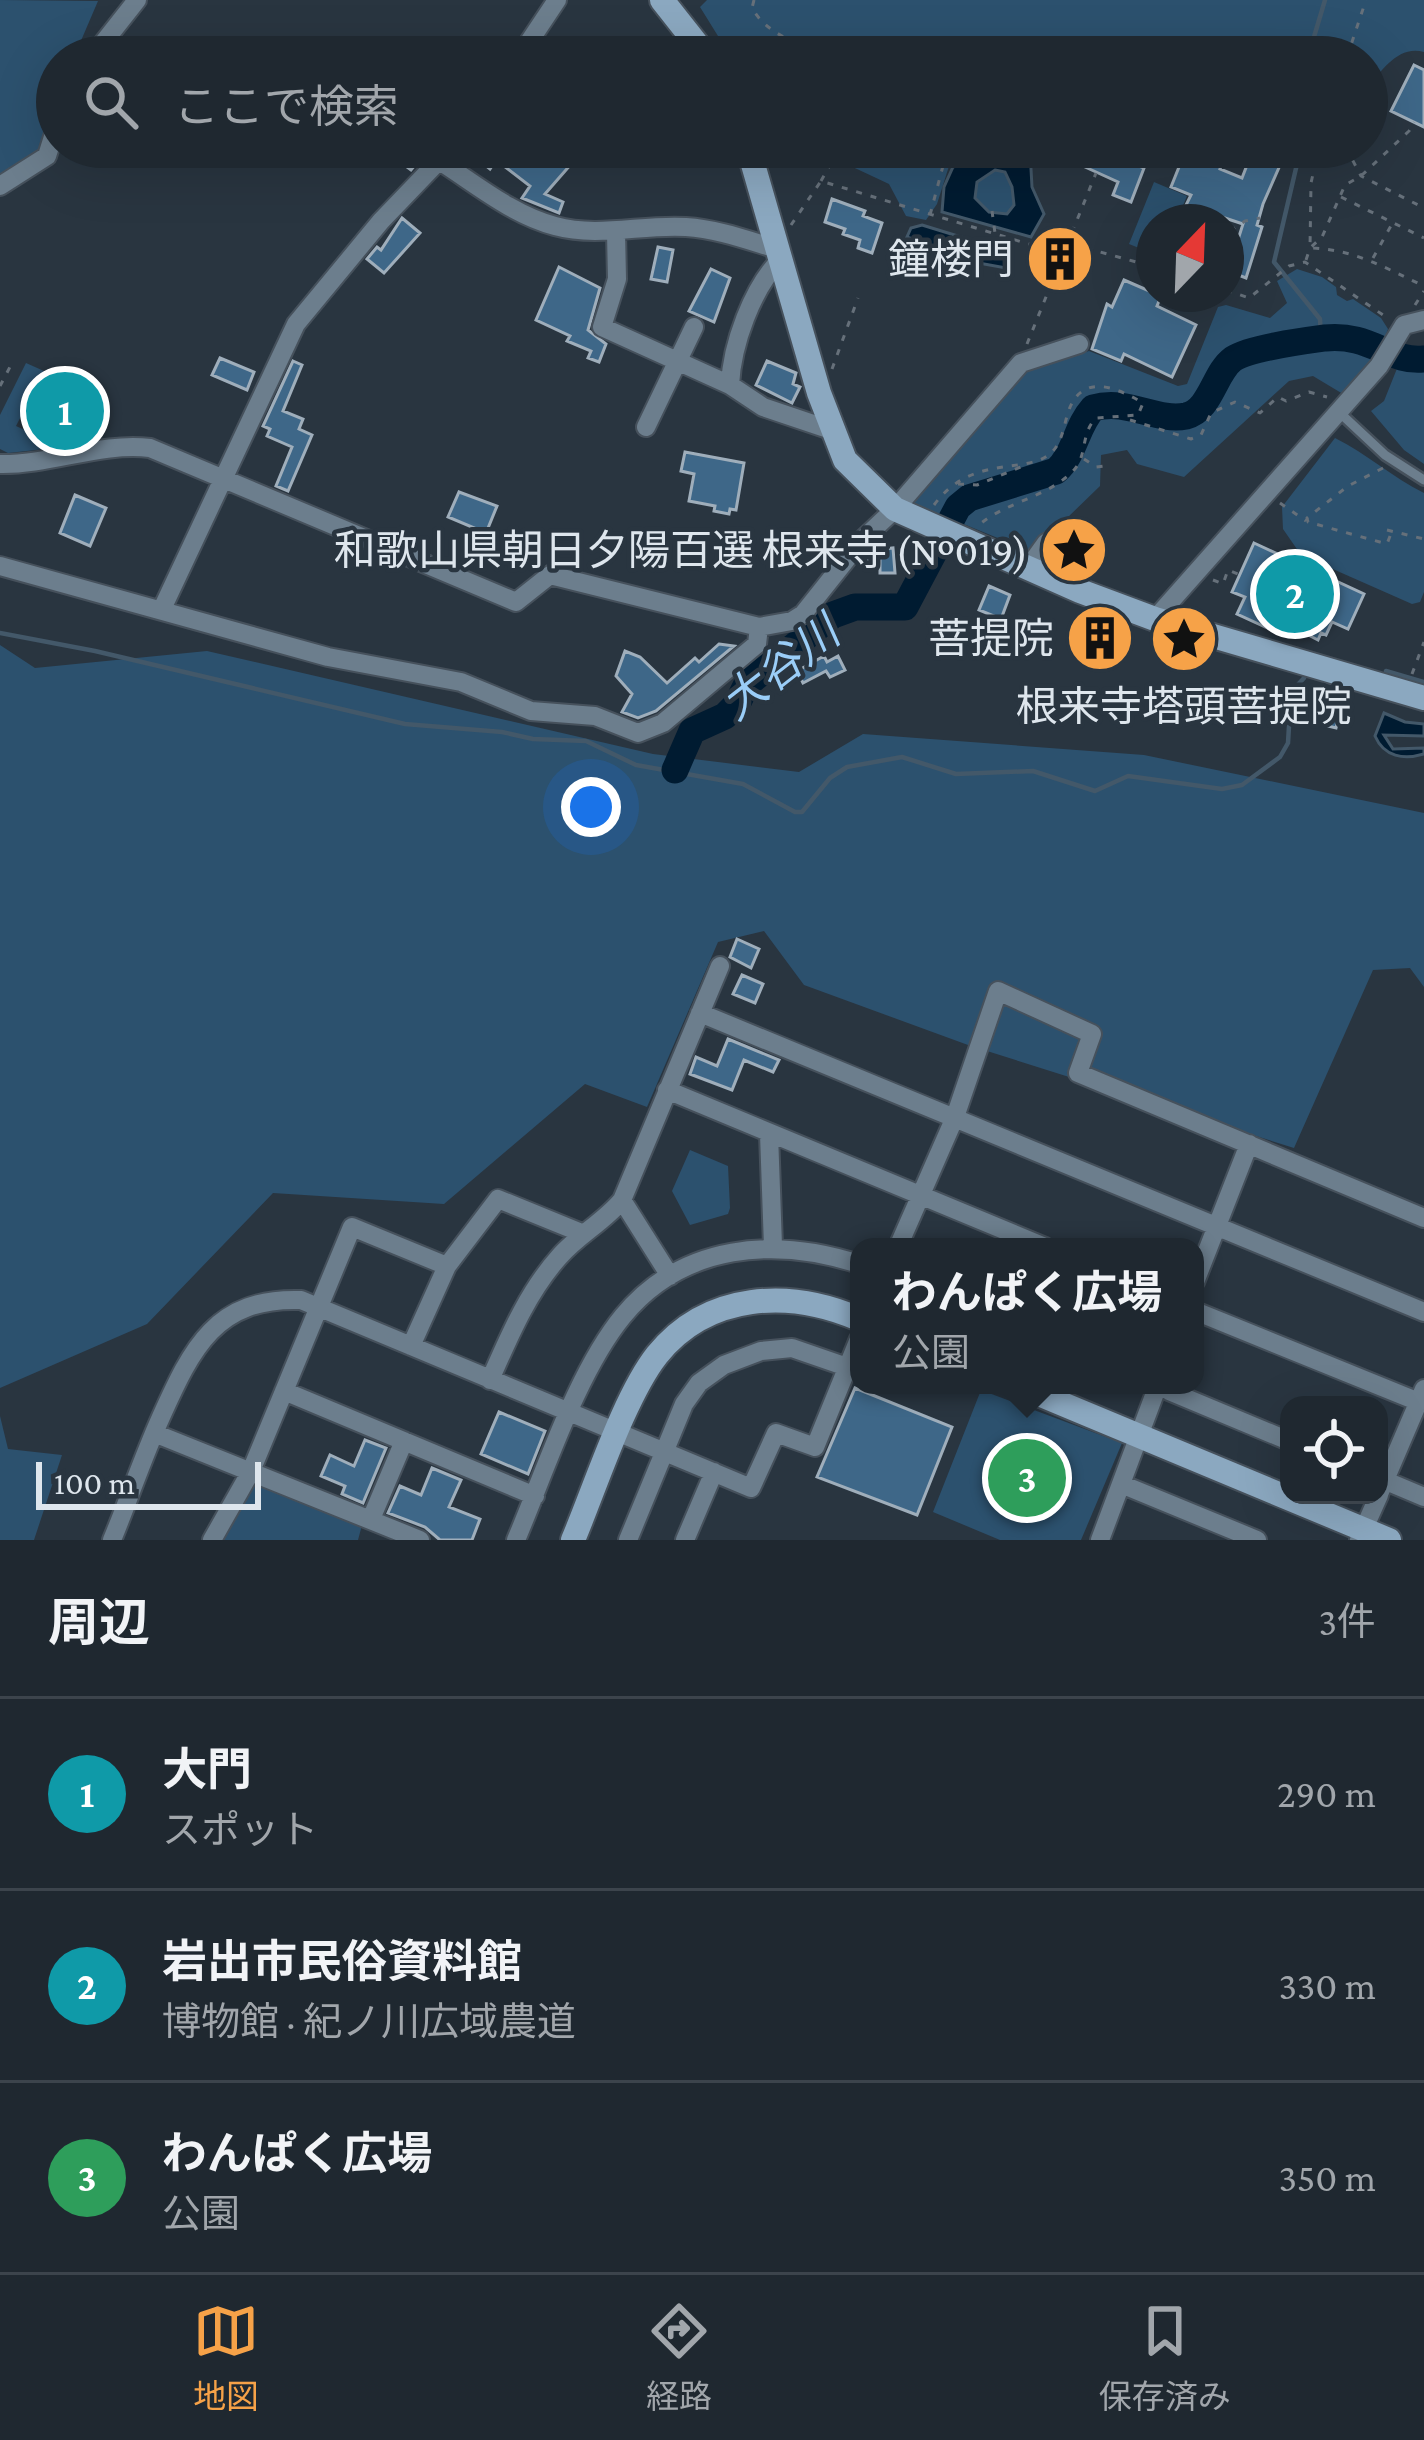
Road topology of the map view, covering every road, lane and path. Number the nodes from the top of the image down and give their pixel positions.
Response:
1 (137, 0) edge
2 (557, 0) edge
3 (662, 0) edge
4 (754, 0) edge
5 (1366, 0) edge
6 (109, 36) edge
7 (533, 36) edge
8 (690, 36) edge
9 (782, 36) edge
10 (1354, 36) edge
11 (1414, 122) dead end
12 (1388, 150) edge
13 (36, 163) edge
14 (433, 168) edge
15 (462, 168) edge
16 (754, 168) edge
17 (828, 168) edge
18 (943, 168) edge
19 (1314, 168) edge
20 (1356, 168) edge
21 (1369, 168) edge
22 (1096, 173) dead end
23 (1360, 176) junction
24 (820, 182) junction
25 (0, 186) edge
26 (1340, 196) junction
27 (1423, 206) edge
28 (992, 211) dead end
29 (930, 216) junction
30 (1260, 218) dead end
31 (1244, 222) edge
32 (1393, 223) junction
33 (616, 232) junction
34 (995, 232) junction
35 (1424, 238) edge
36 (1068, 243) junction
37 (1310, 248) junction
38 (777, 250) junction
39 (1373, 259) junction
40 (1136, 262) edge
41 (1305, 262) junction
42 (1424, 286) edge
43 (1244, 296) edge
44 (858, 298) dead end
45 (1424, 320) edge
46 (1404, 326) junction
47 (694, 327) dead end
48 (1079, 344) dead end
49 (1022, 354) dead end
50 (679, 362) junction
51 (11, 365) dead end
52 (730, 385) junction
53 (0, 386) edge
54 (1307, 387) dead end
55 (821, 399) junction
56 (1338, 411) junction
57 (1127, 418) junction
58 (646, 427) dead end
59 (834, 431) junction
60 (1082, 458) junction
61 (1032, 461) junction
62 (1396, 463) junction
63 (0, 464) edge
64 (1104, 466) dead end
65 (225, 478) junction
66 (1424, 480) edge
67 (956, 484) junction
68 (1267, 490) junction
69 (895, 509) junction
70 (1308, 522) junction
71 (946, 532) junction
72 (1061, 536) dead end
73 (1424, 539) edge
74 (0, 566) edge
75 (1028, 568) junction
76 (1195, 572) junction
77 (1240, 575) dead end
78 (162, 609) junction
79 (1155, 619) junction
80 (760, 626) junction
81 (1424, 642) edge
82 (1413, 686) edge
83 (720, 966) dead end
84 (700, 1013) junction
85 (667, 1090) junction
86 (955, 1117) junction
87 (769, 1134) junction
88 (1249, 1144) junction
89 (922, 1195) junction
90 (622, 1200) junction
91 (1424, 1218) edge
92 (1217, 1226) junction
93 (584, 1234) junction
94 (902, 1238) edge
95 (1024, 1238) edge
96 (772, 1246) junction
97 (1204, 1259) edge
98 (850, 1261) edge
99 (447, 1266) junction
100 (670, 1276) junction
101 (319, 1308) junction
102 (1424, 1312) edge
103 (850, 1314) edge
104 (1204, 1314) edge
105 (410, 1346) junction
106 (850, 1361) edge
107 (848, 1366) junction
108 (490, 1380) junction
109 (284, 1390) junction
110 (1038, 1394) edge
111 (1160, 1394) edge
112 (1177, 1394) edge
113 (1422, 1396) edge
114 (570, 1413) junction
115 (618, 1432) junction
116 (154, 1433) junction
117 (1139, 1437) junction
118 (1280, 1437) edge
119 (404, 1441) junction
120 (666, 1450) junction
121 (1388, 1470) edge
122 (250, 1471) junction
123 (714, 1472) junction
124 (1121, 1484) junction
125 (1388, 1489) edge
126 (535, 1496) junction
127 (1424, 1497) edge
128 (1373, 1504) edge
129 (371, 1519) junction
130 (1361, 1535) edge
131 (118, 1538) edge
132 (212, 1540) edge
133 (420, 1540) edge
134 (516, 1540) edge
135 (573, 1540) edge
136 (628, 1540) edge
137 (685, 1540) edge
138 (1100, 1540) edge
139 (1257, 1540) edge
140 (1389, 1540) edge

1 - 6 street
2 - 7 street
3 - 8 street
4 - 9 path
5 - 10 path
11 - 12 path
13 - 25 street
14 - 65 street
15 - 33 street
16 - 38 street
17 - 24 path
18 - 29 path
19 - 37 path
20 - 23 path
21 - 23 path
22 - 36 path
23 - 26 path
23 - 27 path
24 - 29 path
24 - 38 path
26 - 32 path
26 - 37 path
28 - 34 path
29 - 34 path
30 - 31 path
32 - 35 path
32 - 39 path
33 - 38 street
33 - 50 street
34 - 36 path
36 - 40 path
36 - 49 path
37 - 39 path
37 - 41 path
38 - 52 street
38 - 55 street
39 - 42 path
41 - 43 path
41 - 46 path
44 - 55 path
45 - 46 street
46 - 56 street
47 - 50 street
48 - 69 street
50 - 52 street
50 - 58 street
51 - 53 path
52 - 59 street
54 - 57 path
55 - 59 street
56 - 62 lane
56 - 68 street
57 - 60 path
57 - 61 path
59 - 69 street
60 - 64 path
60 - 71 path
61 - 67 path
61 - 67 path
62 - 66 lane
62 - 70 path
63 - 65 street
65 - 78 street
65 - 80 street
67 - 71 path
68 - 70 path
68 - 76 street
69 - 71 street
69 - 80 street
70 - 73 path
71 - 75 street
72 - 75 street
74 - 78 street
75 - 79 street
76 - 77 path
76 - 79 street
78 - 80 street
79 - 82 street
81 - 82 path
83 - 84 street
84 - 85 street
84 - 86 street
85 - 87 street
85 - 90 street
86 - 88 street
86 - 89 street
86 - 92 street
87 - 89 street
87 - 96 street
88 - 91 street
88 - 92 street
89 - 94 street
89 - 95 street
90 - 93 street
90 - 100 street
92 - 97 street
92 - 102 street
93 - 99 street
93 - 108 street
96 - 98 street
96 - 100 street
99 - 101 street
99 - 105 street
100 - 114 street
101 - 105 street
101 - 109 street
101 - 116 street
103 - 115 street
104 - 113 street
105 - 108 street
106 - 107 street
107 - 120 street
107 - 123 street
108 - 114 street
109 - 119 street
109 - 122 street
110 - 117 street
111 - 117 street
112 - 118 street
113 - 121 street
114 - 115 street
114 - 126 street
115 - 120 street
115 - 135 street
116 - 122 street
116 - 131 street
117 - 124 street
117 - 130 street
119 - 126 street
119 - 129 street
120 - 123 street
120 - 136 street
122 - 129 street
122 - 132 street
123 - 137 street
124 - 138 street
124 - 139 street
125 - 127 street
126 - 134 street
128 - 130 street
129 - 133 street
130 - 140 street

